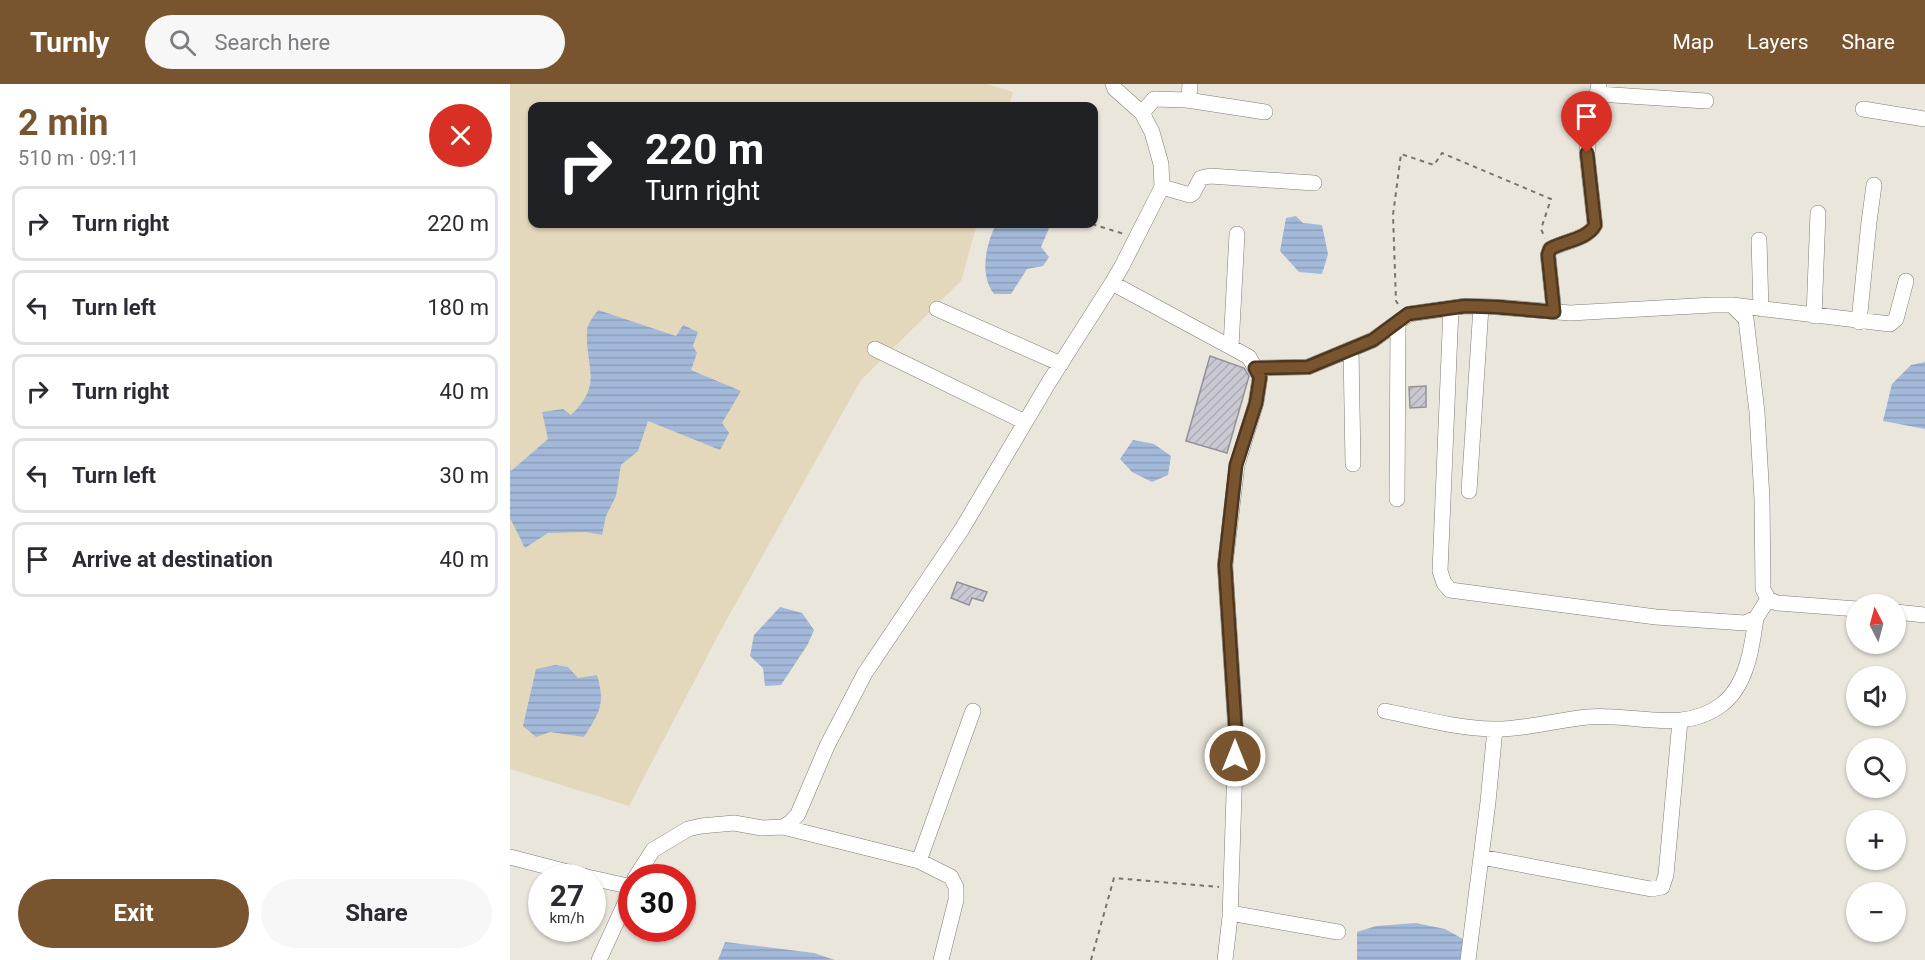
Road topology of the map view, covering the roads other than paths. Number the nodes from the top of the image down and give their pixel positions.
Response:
1 (1113, 84) edge
2 (1190, 84) edge
3 (1599, 89) edge
4 (1187, 100) junction
5 (1706, 101) dead end
6 (1863, 109) dead end
7 (1265, 112) dead end
8 (1142, 113) junction
9 (1925, 120) edge
10 (1314, 183) dead end
11 (1874, 185) dead end
12 (1162, 186) junction
13 (1818, 213) dead end
14 (1237, 234) dead end
15 (1759, 240) dead end
16 (1906, 281) dead end
17 (1112, 283) junction
18 (1732, 306) junction
19 (1482, 307) junction
20 (1451, 308) junction
21 (937, 309) dead end
22 (1761, 309) junction
23 (1554, 312) junction
24 (1814, 316) junction
25 (1403, 318) junction
26 (1859, 322) junction
27 (1231, 347) junction
28 (875, 349) dead end
29 (1351, 349) junction
30 (1061, 364) junction
31 (1255, 368) junction
32 (1025, 422) junction
33 (1353, 464) dead end
34 (1469, 491) dead end
35 (1397, 499) dead end
36 (1768, 599) junction
37 (1846, 608) edge
38 (1906, 613) edge
39 (1925, 615) edge
40 (1756, 618) junction
41 (973, 711) dead end
42 (1385, 711) dead end
43 (1680, 721) junction
44 (1495, 729) junction
45 (783, 827) junction
46 (1481, 856) junction
47 (510, 857) edge
48 (919, 861) junction
49 (537, 864) edge
50 (644, 864) edge
51 (1230, 914) junction
52 (618, 919) edge
53 (1338, 932) dead end
54 (599, 960) edge
55 (941, 960) edge
56 (1225, 960) edge
57 (1468, 960) edge

1 - 8 street
2 - 4 street
3 - 5 street
3 - 23 street
4 - 7 street
4 - 8 street
6 - 9 street
8 - 12 street
10 - 12 street
11 - 26 street
12 - 17 street
13 - 24 street
14 - 27 street
15 - 22 street
16 - 26 street
17 - 27 street
17 - 30 street
18 - 22 street
18 - 23 street
18 - 36 street
19 - 20 street
19 - 23 street
19 - 34 street
20 - 25 street
20 - 40 street
21 - 30 street
22 - 24 street
24 - 26 street
25 - 29 street
25 - 35 street
27 - 31 street
28 - 32 street
29 - 31 street
29 - 33 street
30 - 32 street
31 - 51 street
32 - 45 street
36 - 37 street
36 - 40 street
38 - 39 street
40 - 43 street
41 - 48 street
42 - 44 street
43 - 44 street
43 - 46 street
44 - 46 street
45 - 48 street
45 - 50 street
46 - 57 street
47 - 49 street
48 - 55 street
51 - 53 street
51 - 56 street
52 - 54 street

